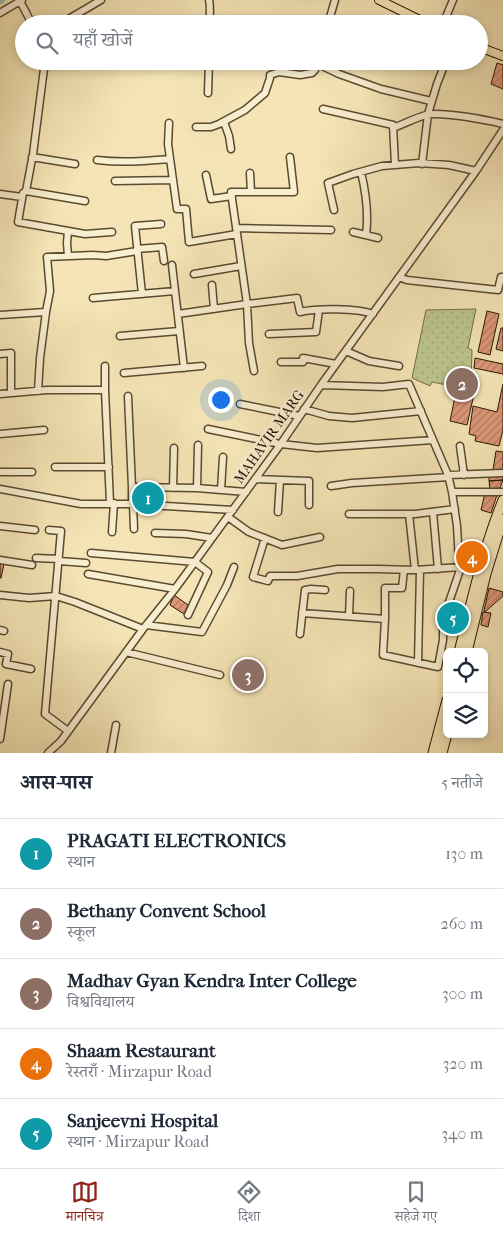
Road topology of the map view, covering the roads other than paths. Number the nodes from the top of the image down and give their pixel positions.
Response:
1 (101, 0) edge
2 (209, 0) edge
3 (335, 0) edge
4 (379, 0) edge
5 (453, 0) edge
6 (21, 1) edge
7 (0, 13) edge
8 (28, 15) edge
9 (75, 15) edge
10 (210, 15) edge
11 (331, 15) edge
12 (410, 15) edge
13 (447, 15) edge
14 (488, 50) edge
15 (503, 56) edge
16 (46, 70) edge
17 (209, 70) edge
18 (315, 70) edge
19 (331, 70) edge
20 (443, 70) edge
21 (208, 93) dead end
22 (432, 101) junction
23 (323, 109) dead end
24 (428, 114) junction
25 (224, 122) junction
26 (169, 123) dead end
27 (503, 124) edge
28 (196, 127) dead end
29 (393, 128) junction
30 (503, 130) edge
31 (231, 149) dead end
32 (290, 157) dead end
33 (32, 158) junction
34 (170, 159) junction
35 (97, 160) dead end
36 (76, 164) dead end
37 (422, 164) junction
38 (395, 165) junction
39 (476, 171) junction
40 (361, 172) junction
41 (250, 173) dead end
42 (206, 175) dead end
43 (173, 180) junction
44 (115, 181) dead end
45 (252, 192) junction
46 (0, 194) edge
47 (24, 194) junction
48 (232, 196) junction
49 (86, 201) dead end
50 (334, 210) dead end
51 (161, 224) dead end
52 (331, 230) dead end
53 (68, 231) junction
54 (236, 231) junction
55 (112, 232) dead end
56 (353, 232) dead end
57 (366, 235) junction
58 (378, 238) dead end
59 (137, 250) junction
60 (68, 256) junction
61 (164, 261) dead end
62 (172, 265) dead end
63 (241, 266) junction
64 (194, 274) dead end
65 (399, 277) junction
66 (503, 278) edge
67 (212, 285) dead end
68 (174, 291) junction
69 (142, 294) junction
70 (93, 298) dead end
71 (246, 304) junction
72 (214, 309) junction
73 (319, 310) junction
74 (46, 312) junction
75 (178, 314) junction
76 (373, 314) junction
77 (0, 315) edge
78 (179, 331) junction
79 (269, 334) dead end
80 (120, 336) dead end
81 (346, 351) junction
82 (0, 354) edge
83 (281, 362) dead end
84 (336, 364) junction
85 (105, 366) dead end
86 (202, 366) dead end
87 (399, 366) dead end
88 (184, 368) junction
89 (254, 371) dead end
90 (124, 374) dead end
91 (321, 385) junction
92 (106, 390) junction
93 (38, 391) junction
94 (11, 393) junction
95 (0, 394) edge
96 (128, 396) dead end
97 (240, 404) dead end
98 (304, 409) junction
99 (421, 411) junction
100 (299, 416) junction
101 (208, 429) dead end
102 (44, 430) dead end
103 (0, 434) edge
104 (433, 440) junction
105 (198, 445) dead end
106 (281, 445) junction
107 (460, 446) dead end
108 (174, 448) dead end
109 (223, 457) dead end
110 (55, 467) dead end
111 (109, 467) junction
112 (0, 472) edge
113 (32, 472) dead end
114 (503, 472) edge
115 (464, 475) junction
116 (448, 476) junction
117 (256, 480) junction
118 (280, 480) junction
119 (331, 486) dead end
120 (132, 487) junction
121 (172, 488) junction
122 (197, 488) junction
123 (0, 490) edge
124 (221, 490) junction
125 (246, 492) junction
126 (452, 492) junction
127 (503, 492) edge
128 (503, 500) edge
129 (112, 503) junction
130 (133, 504) junction
131 (308, 505) dead end
132 (455, 509) junction
133 (233, 510) junction
134 (278, 512) dead end
135 (433, 512) junction
136 (349, 514) dead end
137 (410, 514) junction
138 (228, 517) junction
139 (503, 519) edge
140 (0, 526) edge
141 (134, 529) dead end
142 (35, 530) dead end
143 (49, 530) dead end
144 (112, 532) dead end
145 (155, 533) dead end
146 (320, 537) dead end
147 (212, 538) junction
148 (265, 538) junction
149 (91, 553) dead end
150 (36, 558) dead end
151 (0, 560) edge
152 (59, 560) junction
153 (195, 562) junction
154 (86, 563) dead end
155 (32, 564) dead end
156 (234, 566) dead end
157 (461, 567) junction
158 (479, 567) junction
159 (438, 569) junction
160 (404, 570) junction
161 (417, 570) junction
162 (88, 574) dead end
163 (175, 589) junction
164 (325, 590) dead end
165 (350, 591) dead end
166 (0, 595) edge
167 (56, 596) junction
168 (302, 613) junction
169 (188, 615) dead end
170 (349, 616) junction
171 (385, 619) junction
172 (144, 627) junction
173 (300, 634) dead end
174 (460, 648) edge
175 (468, 648) edge
176 (0, 652) edge
177 (126, 652) junction
178 (418, 663) junction
179 (31, 669) dead end
180 (220, 675) dead end
181 (8, 684) dead end
182 (443, 715) edge
183 (116, 725) dead end
184 (68, 731) junction
185 (0, 738) edge
186 (446, 738) edge
187 (48, 753) edge
188 (111, 753) edge
189 (433, 753) edge
190 (442, 753) edge

1 - 9 street
2 - 10 street
3 - 11 street
4 - 12 main road
5 - 13 street
6 - 7 street
6 - 8 street
14 - 15 main road
16 - 33 street
17 - 21 street
18 - 25 street
19 - 22 street
20 - 22 street
22 - 24 street
23 - 29 street
24 - 27 street
24 - 29 street
24 - 37 street
25 - 28 street
25 - 31 street
26 - 34 street
29 - 38 street
30 - 39 street, MAHAVIR MARG
32 - 45 street
33 - 36 street
33 - 47 street
34 - 35 street
34 - 43 street
37 - 38 street
37 - 39 street
38 - 40 street
39 - 65 street, MAHAVIR MARG
40 - 50 street
40 - 57 street
41 - 45 street
42 - 48 street
43 - 44 street
43 - 54 street
45 - 48 street
46 - 47 street
47 - 49 street
47 - 53 street
48 - 54 street
51 - 59 street
52 - 54 street
53 - 55 street
53 - 60 street
54 - 63 street
56 - 57 street
57 - 58 street
59 - 60 street
59 - 61 street
59 - 69 street
60 - 74 street
62 - 68 street
63 - 64 street
63 - 71 street
65 - 66 street
65 - 76 street, MAHAVIR MARG
67 - 72 street
68 - 69 street
68 - 75 street
69 - 70 street
71 - 72 street
71 - 73 street
71 - 89 street
72 - 75 street
73 - 76 street
73 - 79 street
74 - 77 street
74 - 93 street
75 - 78 street
76 - 81 street, MAHAVIR MARG
78 - 80 street
78 - 88 street
81 - 84 street, MAHAVIR MARG
81 - 87 street
82 - 94 street
83 - 84 street
84 - 91 street, MAHAVIR MARG
85 - 92 street
86 - 88 street
88 - 90 street
91 - 98 street, MAHAVIR MARG
91 - 99 street
92 - 93 street
92 - 111 street
93 - 94 street
94 - 95 street
96 - 120 street
97 - 100 street
98 - 99 street
98 - 100 street, MAHAVIR MARG
99 - 104 street
100 - 106 street, MAHAVIR MARG
101 - 106 street
102 - 103 street
104 - 106 street
104 - 116 street
105 - 122 street
106 - 117 street, MAHAVIR MARG
107 - 115 street
108 - 121 street
109 - 124 street
110 - 111 street
111 - 129 street
112 - 113 street
114 - 115 street
115 - 116 street
116 - 119 street
116 - 126 street
117 - 118 street
117 - 125 street, MAHAVIR MARG
118 - 131 street
118 - 134 street
120 - 121 street
120 - 130 street
121 - 122 street
122 - 124 street
123 - 129 street
124 - 125 street
125 - 133 street, MAHAVIR MARG
126 - 127 street
126 - 132 street
128 - 158 highway
129 - 130 street
129 - 144 street
130 - 133 street
130 - 141 street
132 - 135 street
132 - 157 street
133 - 138 street, MAHAVIR MARG
135 - 137 street
135 - 159 street
136 - 137 street
137 - 161 street
138 - 147 street, MAHAVIR MARG
138 - 148 street
139 - 175 highway
140 - 142 street
143 - 152 street
145 - 147 street
146 - 148 street
147 - 153 street, MAHAVIR MARG
148 - 160 street
149 - 153 street
150 - 152 street
151 - 155 street
152 - 154 street
152 - 167 street
153 - 163 street, MAHAVIR MARG
153 - 169 street
156 - 172 street
157 - 158 street
157 - 159 street
157 - 178 street
158 - 174 highway
159 - 161 street
160 - 161 street
160 - 171 street
161 - 178 street
162 - 163 street
163 - 172 street, MAHAVIR MARG
164 - 168 street
165 - 170 street
166 - 167 street
167 - 172 street
167 - 184 street
168 - 170 street
168 - 173 street
170 - 171 street
171 - 178 street
172 - 177 street, MAHAVIR MARG
176 - 179 street
177 - 180 street
177 - 184 street, MAHAVIR MARG
181 - 185 street
182 - 189 highway
183 - 188 street
184 - 187 street, MAHAVIR MARG
186 - 190 highway

